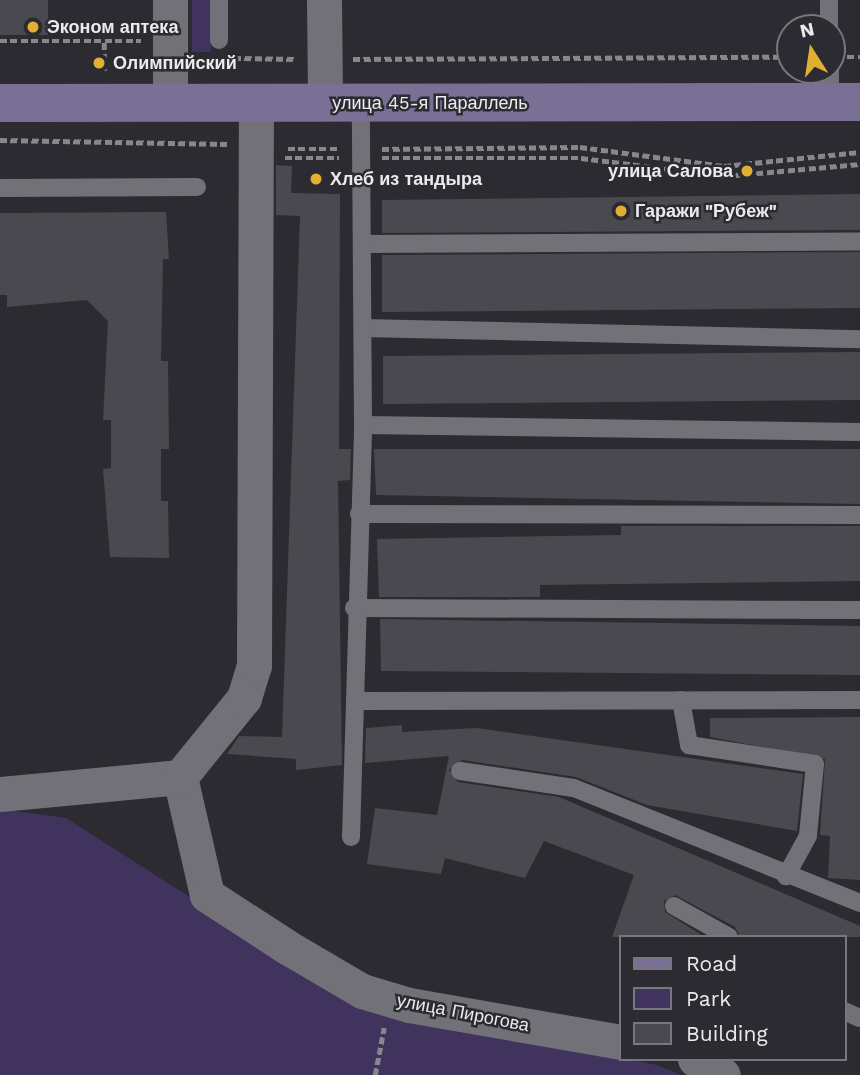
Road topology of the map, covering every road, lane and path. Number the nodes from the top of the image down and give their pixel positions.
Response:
1 (170, 0) edge
2 (219, 0) edge
3 (324, 0) edge
4 (0, 41) edge
5 (170, 41) junction
6 (220, 48) joint
7 (776, 57) edge
8 (325, 60) junction
9 (840, 91) edge
10 (170, 102) junction
11 (0, 103) edge
12 (256, 103) junction
13 (343, 103) junction
14 (0, 140) edge
15 (255, 150) junction
16 (860, 152) edge
17 (362, 154) junction
18 (860, 163) edge
19 (197, 187) dead end
20 (0, 188) edge
21 (860, 241) edge
22 (362, 244) junction
23 (363, 328) junction
24 (860, 339) edge
25 (363, 425) junction
26 (860, 432) edge
27 (359, 514) junction
28 (860, 515) edge
29 (354, 608) junction
30 (860, 610) edge
31 (681, 700) junction
32 (860, 700) edge
33 (355, 701) junction
34 (460, 771) dead end
35 (180, 777) junction
36 (0, 794) edge
37 (351, 836) dead end
38 (786, 876) junction
39 (860, 903) edge
40 (674, 906) dead end
41 (725, 935) edge
42 (390, 999) junction
43 (618, 1042) edge
44 (698, 1061) edge
45 (375, 1075) edge
46 (723, 1075) edge

1 - 5 street
2 - 6 lane
3 - 8 street
4 - 5 path
5 - 10 street
6 - 8 path
7 - 8 path
8 - 13 street
9 - 13 main road, улица 45-я Параллель
10 - 11 main road, улица 45-я Параллель
10 - 12 main road, улица 45-я Параллель
12 - 13 main road, улица 45-я Параллель
12 - 15 street
13 - 17 lane
14 - 15 path
15 - 17 path
15 - 17 path
15 - 35 street
16 - 17 path
17 - 18 path
17 - 22 lane
19 - 20 lane
21 - 22 lane
22 - 23 lane
23 - 24 lane
23 - 25 lane
25 - 26 lane
25 - 27 lane
27 - 28 lane
27 - 29 lane
29 - 30 lane
29 - 33 lane
31 - 32 lane
31 - 33 lane
31 - 38 lane
33 - 37 lane
34 - 38 lane
35 - 36 street
35 - 42 street, улица Пирогова
38 - 39 lane
40 - 41 lane
42 - 43 street, улица Пирогова
42 - 45 path
44 - 46 street

